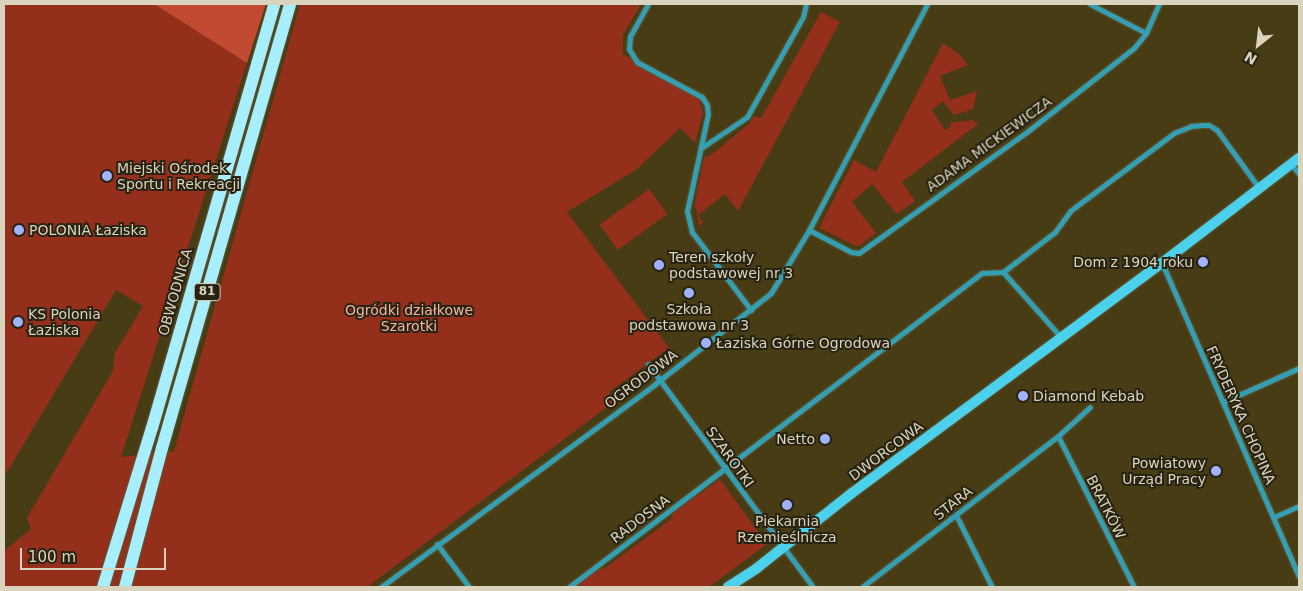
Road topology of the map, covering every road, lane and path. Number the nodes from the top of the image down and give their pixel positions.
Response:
1 (274, 4) edge
2 (290, 4) edge
3 (648, 4) edge
4 (806, 4) edge
5 (927, 4) edge
6 (1090, 4) edge
7 (1159, 4) edge
8 (1146, 33) junction
9 (700, 148) junction
10 (1295, 161) edge
11 (1299, 174) edge
12 (1259, 188) junction
13 (808, 230) junction
14 (1162, 263) junction
15 (1003, 272) junction
16 (750, 310) junction
17 (1061, 337) junction
18 (1198, 345) junction
19 (1191, 348) dead end
20 (648, 364) dead end
21 (1299, 368) edge
22 (659, 379) junction
23 (1224, 402) junction
24 (1090, 407) dead end
25 (1058, 436) junction
26 (724, 469) junction
27 (1299, 506) edge
28 (956, 515) junction
29 (1274, 517) junction
30 (437, 544) junction
31 (784, 548) junction
32 (1299, 576) edge
33 (103, 587) edge
34 (125, 587) edge
35 (381, 587) edge
36 (469, 587) edge
37 (569, 587) edge
38 (728, 587) edge
39 (813, 587) edge
40 (862, 587) edge
41 (992, 587) edge
42 (1134, 587) edge

1 - 33 main road, OBWODNICA / 81
2 - 34 main road, 81
3 - 9 street
4 - 9 street
5 - 13 street, OGRODOWA
6 - 8 street
7 - 8 street, ADAMA MICKIEWICZA
8 - 13 street, ADAMA MICKIEWICZA
9 - 16 street
10 - 11 street
10 - 12 street, DWORCOWA
12 - 14 street, DWORCOWA
12 - 15 street
13 - 16 street, OGRODOWA
14 - 17 street, DWORCOWA
14 - 18 street, FRYDERYKA CHOPINA
15 - 17 street
15 - 26 street
16 - 22 street, OGRODOWA
17 - 31 street, DWORCOWA
18 - 19 street
18 - 23 street, FRYDERYKA CHOPINA
20 - 22 street, SZAROTKI
21 - 23 street
22 - 26 street, SZAROTKI
22 - 30 street, OGRODOWA
23 - 29 street, FRYDERYKA CHOPINA
24 - 25 street, STARA
25 - 28 street, STARA
25 - 42 street, BRATKÓW
26 - 31 street, SZAROTKI
26 - 37 street, RADOSNA
27 - 29 street
28 - 40 street, STARA
28 - 41 street
29 - 32 street, FRYDERYKA CHOPINA
30 - 35 street, OGRODOWA
30 - 36 street
31 - 38 street, DWORCOWA
31 - 39 street, SZAROTKI

